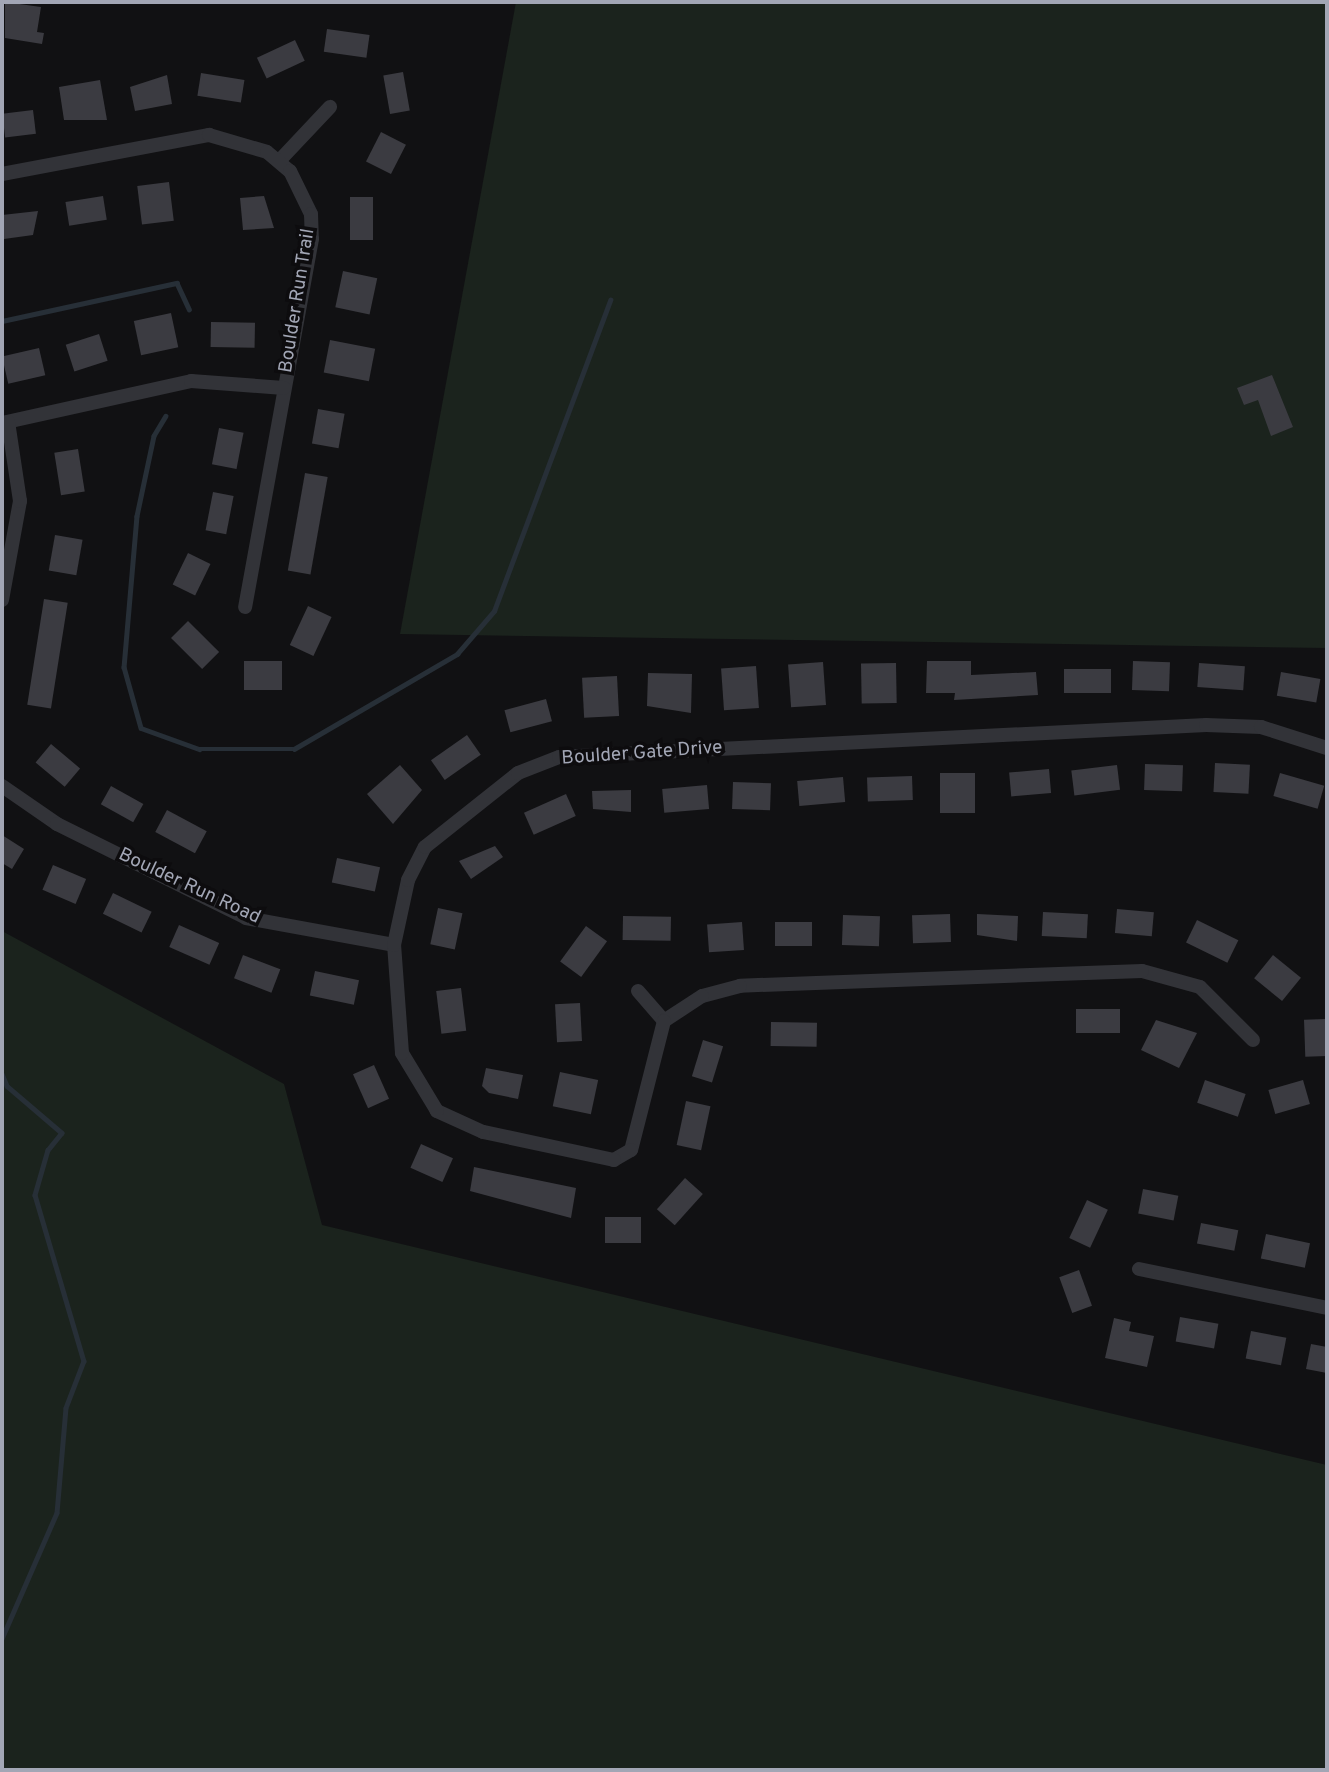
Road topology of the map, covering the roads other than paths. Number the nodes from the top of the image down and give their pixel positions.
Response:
1 (330, 107) dead end
2 (280, 160) junction
3 (2, 174) edge
4 (284, 388) junction
5 (5, 422) edge
6 (2, 600) edge
7 (245, 607) dead end
8 (1327, 748) edge
9 (2, 786) edge
10 (394, 945) junction
11 (638, 992) dead end
12 (664, 1021) junction
13 (1253, 1040) dead end
14 (1139, 1269) dead end
15 (1327, 1308) edge

1 - 2 street
2 - 3 street
2 - 4 street, Boulder Run Trail
4 - 5 street
4 - 7 street, Boulder Run Trail
5 - 6 street
8 - 10 street, Boulder Gate Drive
9 - 10 street, Boulder Run Road
10 - 12 street, Boulder Gate Drive
11 - 12 street
12 - 13 street
14 - 15 street

